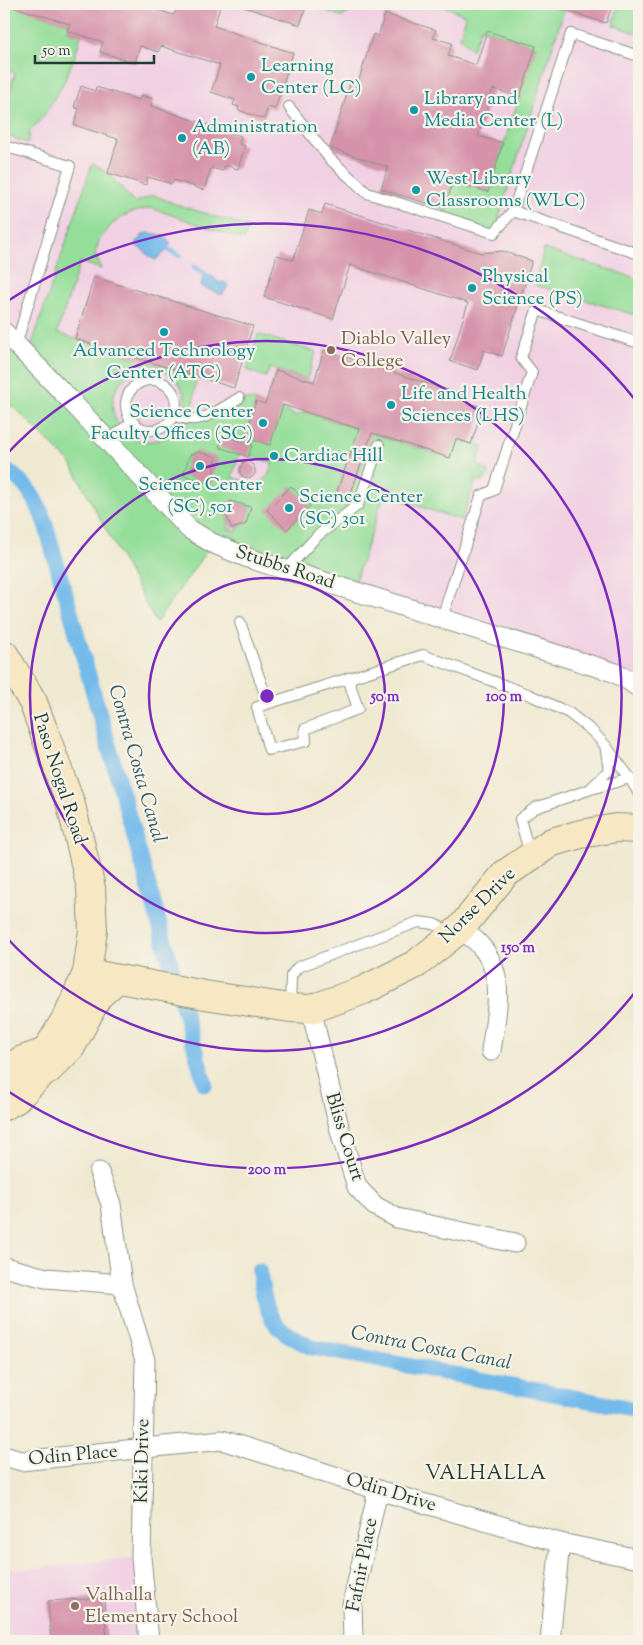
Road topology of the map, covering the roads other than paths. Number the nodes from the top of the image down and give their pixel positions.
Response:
1 (639, 56) edge
2 (289, 107) dead end
3 (4, 146) edge
4 (513, 211) junction
5 (639, 254) edge
6 (10, 338) edge
7 (639, 342) edge
8 (239, 398) dead end
9 (174, 415) junction
10 (132, 422) junction
11 (108, 441) junction
12 (378, 445) dead end
13 (286, 570) junction
14 (442, 618) junction
15 (240, 622) dead end
16 (4, 654) edge
17 (348, 678) junction
18 (639, 688) edge
19 (268, 703) junction
20 (605, 745) junction
21 (630, 778) junction
22 (591, 789) junction
23 (639, 794) edge
24 (639, 829) edge
25 (530, 856) junction
26 (457, 931) junction
27 (87, 973) junction
28 (117, 979) junction
29 (300, 1008) junction
30 (491, 1051) dead end
31 (44, 1063) junction
32 (4, 1072) edge
33 (4, 1106) edge
34 (99, 1172) dead end
35 (515, 1243) dead end
36 (4, 1267) edge
37 (122, 1284) junction
38 (144, 1449) junction
39 (4, 1456) edge
40 (378, 1490) junction
41 (560, 1543) junction
42 (639, 1559) edge
43 (149, 1641) edge
44 (353, 1641) edge
45 (550, 1641) edge

1 - 4 lane
2 - 4 lane
3 - 6 lane
4 - 5 lane
6 - 11 street, Stubbs Road
7 - 14 lane
8 - 9 lane
9 - 10 lane
9 - 10 lane
10 - 11 lane
11 - 13 street, Stubbs Road
12 - 13 lane
13 - 14 street, Stubbs Road
14 - 18 street, Stubbs Road
15 - 19 lane
16 - 27 street, Paso Nogal Road
17 - 19 lane
17 - 19 lane
17 - 20 lane
20 - 21 lane
20 - 22 lane
21 - 22 lane
21 - 23 lane
22 - 25 lane
24 - 25 street, Norse Drive
25 - 26 street, Norse Drive
26 - 29 street, Norse Drive
26 - 29 lane
26 - 30 street
27 - 28 street, Norse Drive
27 - 31 street, Paso Nogal Road
28 - 29 street, Norse Drive
28 - 31 street
29 - 35 street, Bliss Court
31 - 32 street
31 - 33 street, Paso Nogal Road
34 - 37 street, Kiki Drive
36 - 37 street
37 - 38 street, Kiki Drive
38 - 39 street, Odin Place
38 - 40 street, Odin Drive
38 - 43 street, Kiki Drive
40 - 41 street, Odin Drive
40 - 44 street, Fafnir Place
41 - 42 street, Odin Drive
41 - 45 street

